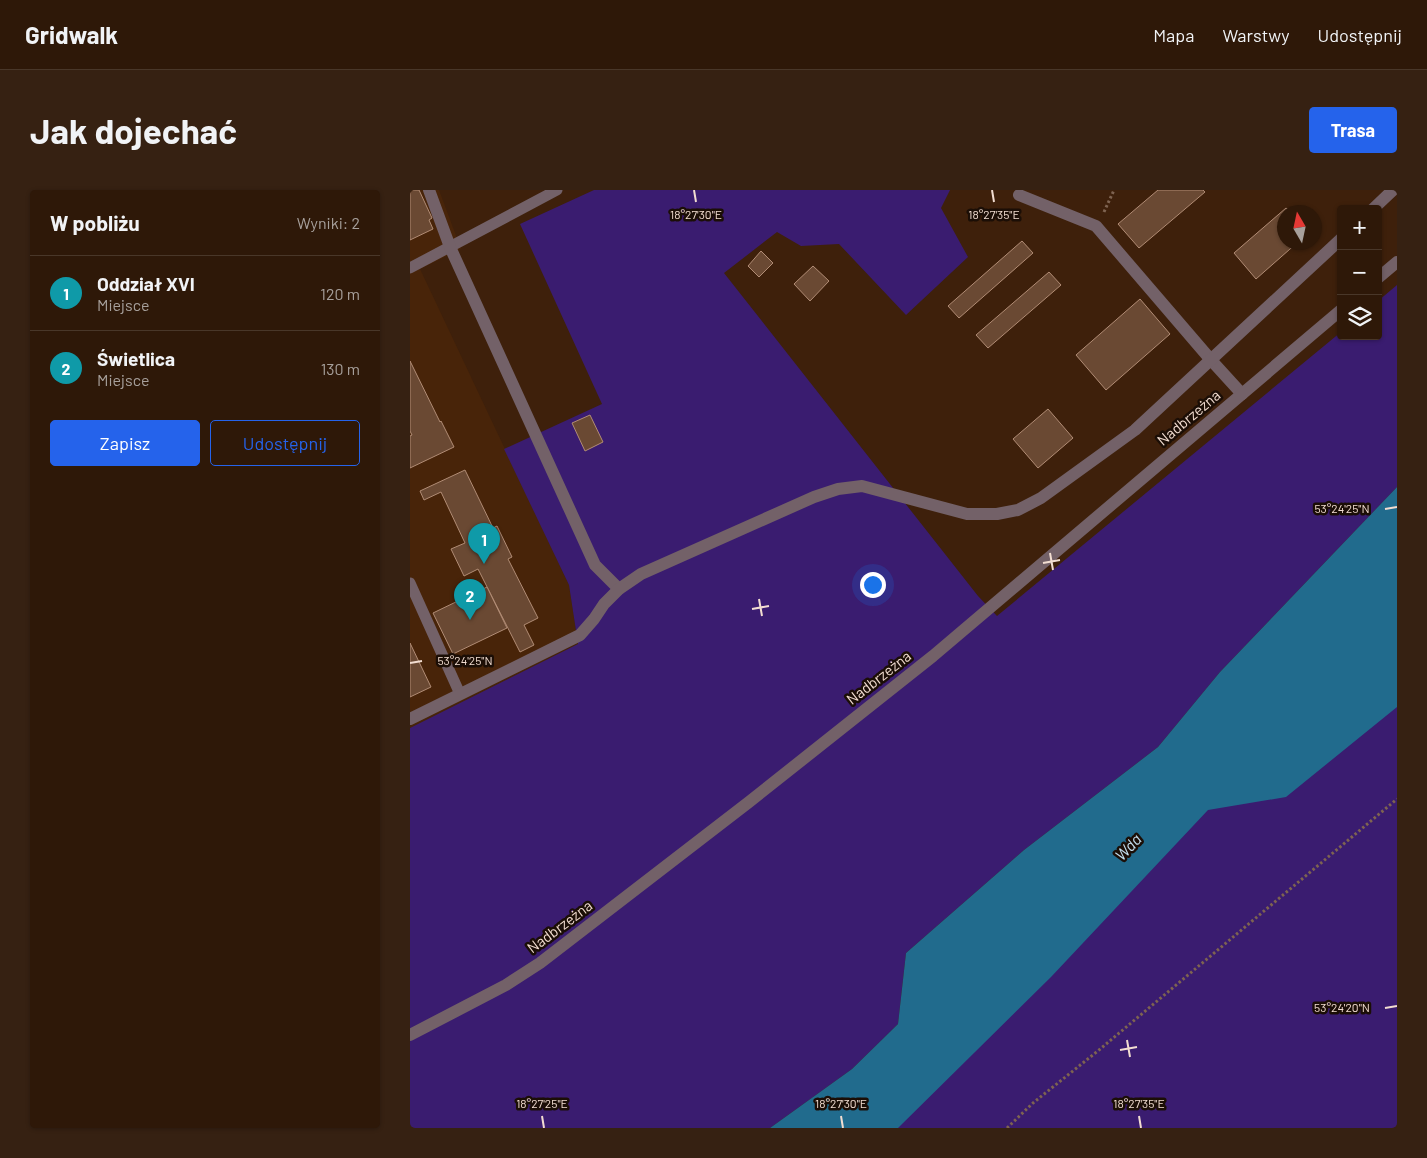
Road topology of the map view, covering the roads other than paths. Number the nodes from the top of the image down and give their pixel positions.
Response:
1 (429, 190) edge
2 (557, 190) edge
3 (1393, 190) edge
4 (1019, 195) dead end
5 (1377, 205) edge
6 (1337, 243) edge
7 (450, 247) junction
8 (1397, 262) edge
9 (410, 268) edge
10 (1382, 275) edge
11 (1337, 313) edge
12 (1210, 360) junction
13 (1242, 394) junction
14 (410, 583) edge
15 (619, 589) junction
16 (460, 694) junction
17 (410, 719) edge
18 (410, 1035) edge

1 - 7 street
2 - 7 lane
3 - 5 street
4 - 12 street
6 - 12 street
7 - 9 lane
7 - 15 street
8 - 10 street
11 - 13 street, Nadbrzeżna
12 - 13 street
12 - 15 street
13 - 18 street, Nadbrzeżna
14 - 16 lane
15 - 16 street
16 - 17 street

